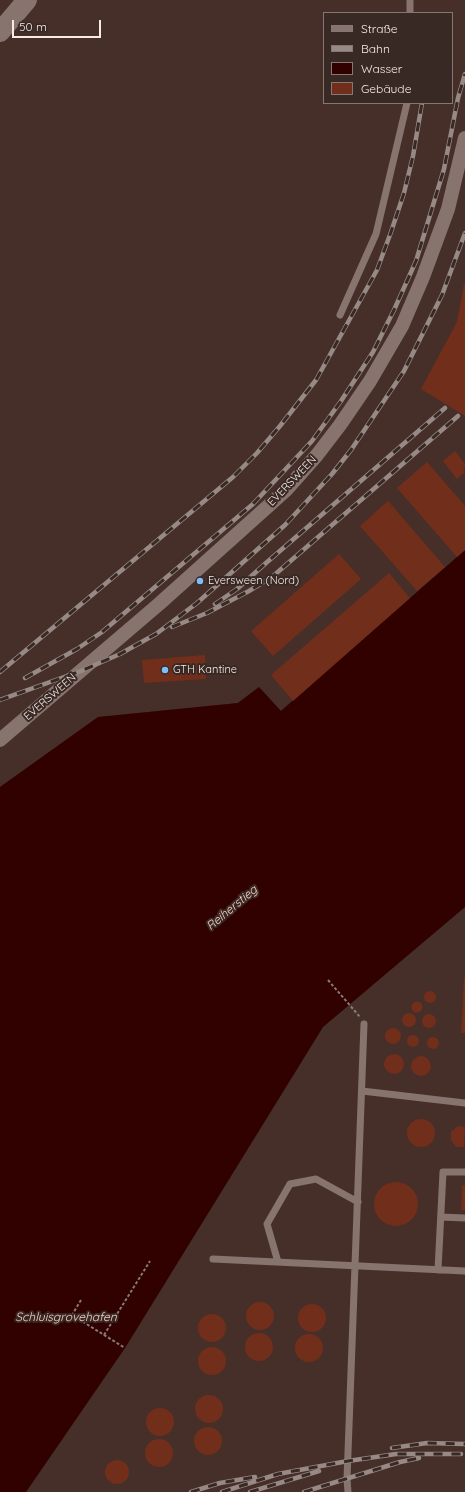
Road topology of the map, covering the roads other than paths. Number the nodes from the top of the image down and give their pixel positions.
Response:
1 (27, 0) edge
2 (410, 0) edge
3 (410, 12) edge
4 (0, 32) edge
5 (407, 104) edge
6 (464, 146) edge
7 (340, 315) dead end
8 (0, 740) edge
9 (364, 1024) dead end
10 (362, 1091) junction
11 (465, 1103) edge
12 (465, 1172) edge
13 (358, 1202) junction
14 (441, 1217) junction
15 (465, 1218) edge
16 (213, 1259) dead end
17 (278, 1262) junction
18 (355, 1266) junction
19 (438, 1270) junction
20 (465, 1271) edge
21 (348, 1492) edge

1 - 4 main road
2 - 3 lane
5 - 7 lane
6 - 8 street, EVERSWEEN
9 - 10 lane
10 - 11 lane
10 - 13 lane
12 - 14 lane
13 - 17 lane
13 - 18 lane
14 - 15 lane
14 - 19 lane
16 - 17 lane
17 - 18 lane
18 - 19 lane
18 - 21 lane
19 - 20 lane

